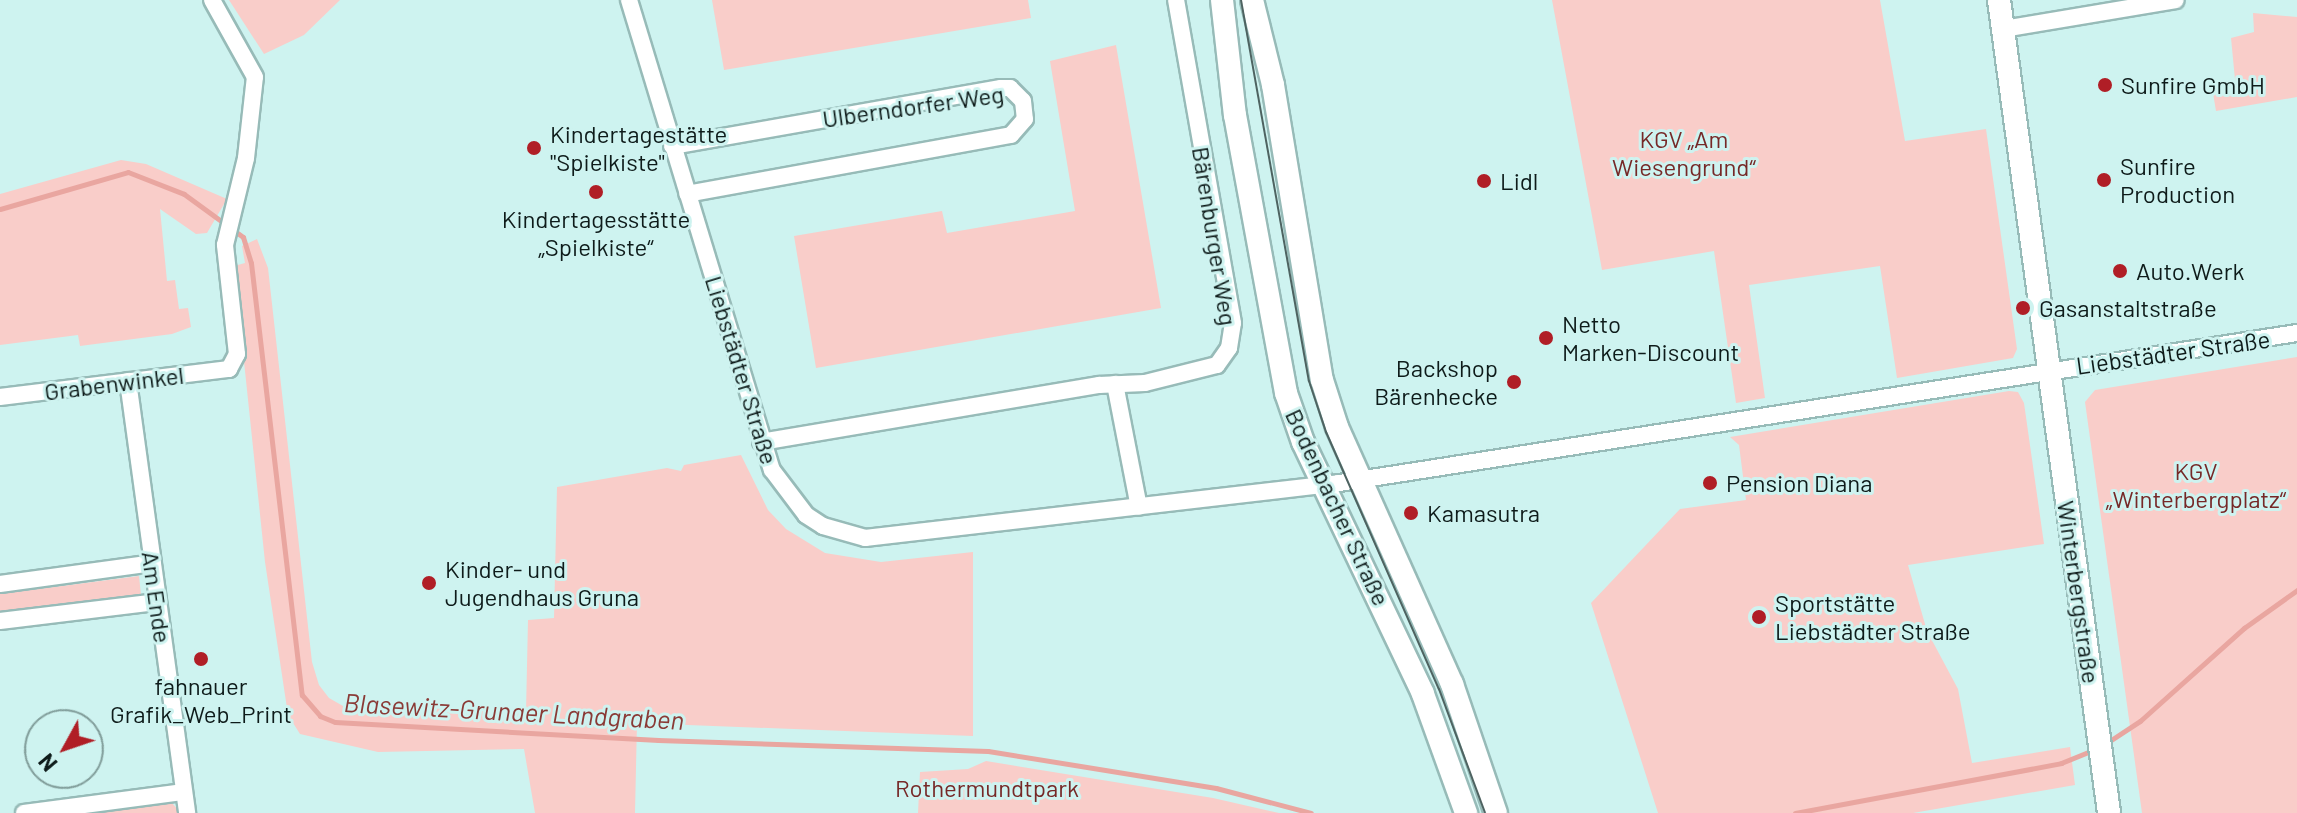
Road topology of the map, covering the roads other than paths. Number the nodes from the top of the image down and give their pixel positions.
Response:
1 (212, 0) edge
2 (629, 0) edge
3 (1176, 0) edge
4 (1222, 0) edge
5 (1252, 0) edge
6 (1999, 0) edge
7 (2176, 0) edge
8 (2003, 29) junction
9 (672, 146) junction
10 (687, 194) junction
11 (2297, 333) edge
12 (2049, 370) junction
13 (128, 381) junction
14 (1115, 384) junction
15 (0, 397) edge
16 (761, 442) junction
17 (1360, 480) junction
18 (1324, 485) junction
19 (1139, 507) junction
20 (153, 563) junction
21 (0, 584) edge
22 (158, 602) junction
23 (0, 621) edge
24 (184, 792) junction
25 (33, 813) edge
26 (187, 813) edge
27 (1466, 813) edge
28 (1496, 813) edge
29 (2109, 813) edge

1 - 13 street, Grabenwinkel
2 - 9 street, Liebstädter Straße
3 - 14 street, Bärenburger Weg
4 - 18 street, Bodenbacher Straße
5 - 17 street, Bodenbacher Straße
6 - 8 street, Winterbergstraße
7 - 8 street
8 - 12 street, Winterbergstraße
9 - 10 street, Liebstädter Straße
9 - 10 street, Ulberndorfer Weg
10 - 16 street, Liebstädter Straße
11 - 12 street, Liebstädter Straße
12 - 17 street, Liebstädter Straße
12 - 29 street, Winterbergstraße
13 - 15 street, Grabenwinkel
13 - 20 street, Am Ende
14 - 16 street, Bärenburger Weg
14 - 19 street
16 - 19 street, Liebstädter Straße
17 - 18 street, Liebstädter Straße
17 - 28 street, Bodenbacher Straße
18 - 19 street, Liebstädter Straße
18 - 27 street, Bodenbacher Straße
20 - 21 street
20 - 22 street, Am Ende
22 - 23 street
22 - 24 street, Am Ende
24 - 25 street
24 - 26 street, Am Ende

